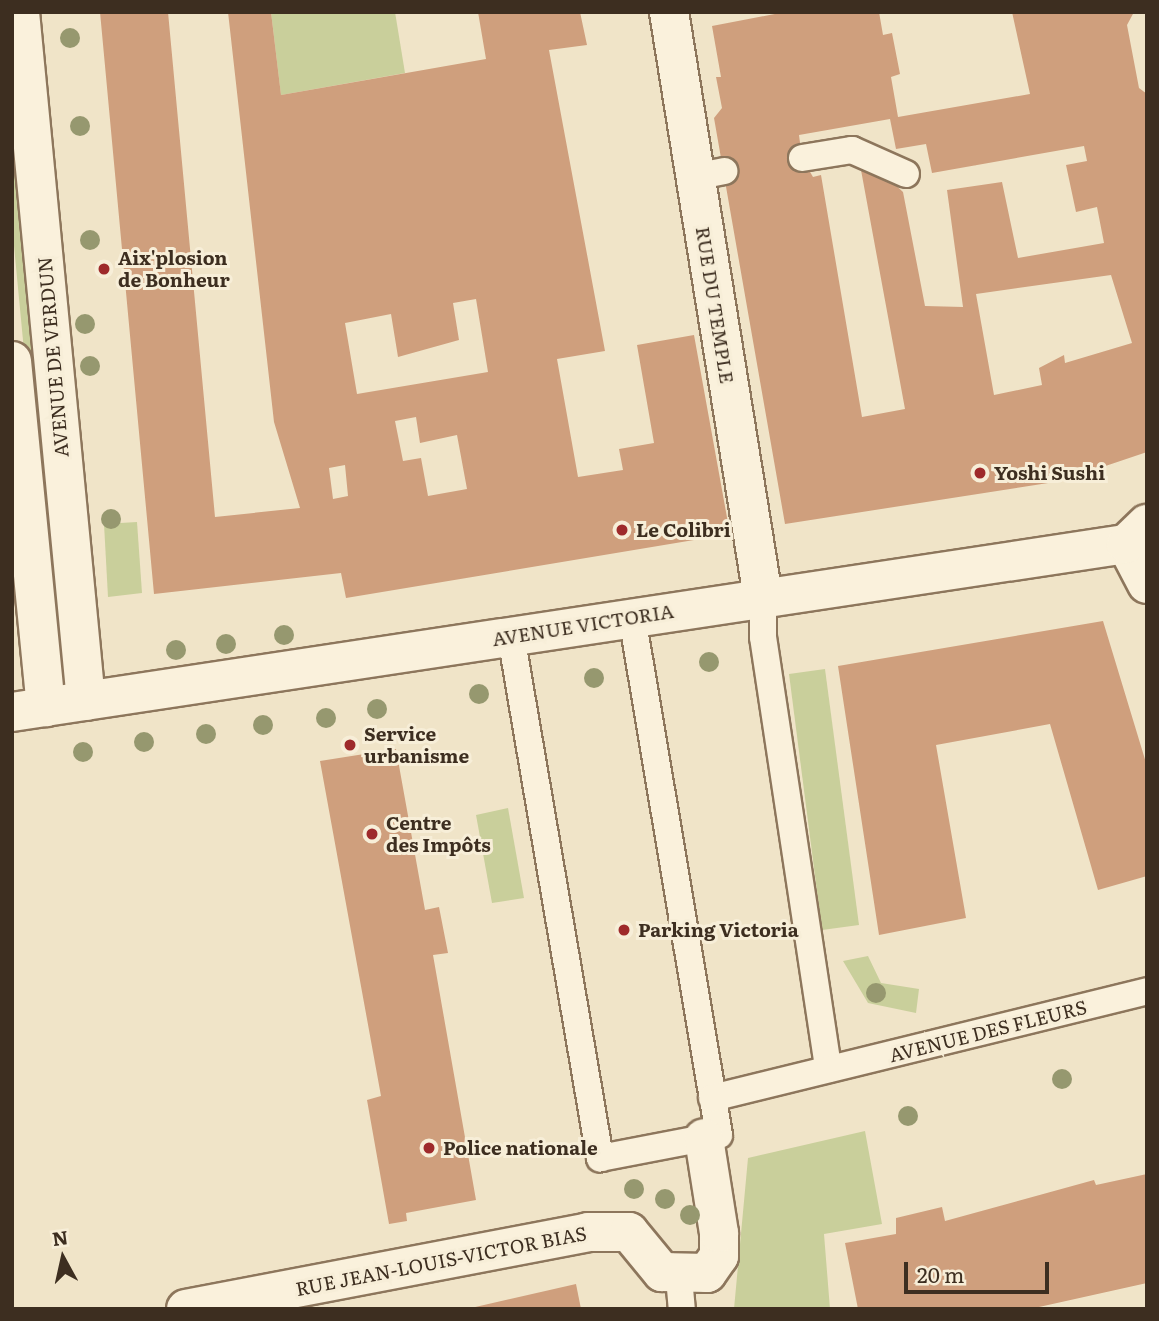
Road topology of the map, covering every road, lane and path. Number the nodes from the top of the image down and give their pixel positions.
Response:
1 (20, 12) edge
2 (668, 12) edge
3 (802, 158) dead end
4 (906, 174) dead end
5 (12, 361) edge
6 (1136, 534) edge
7 (1147, 584) edge
8 (763, 597) junction
9 (632, 618) junction
10 (511, 636) junction
11 (86, 701) junction
12 (29, 710) edge
13 (1147, 991) edge
14 (828, 1069) junction
15 (712, 1098) junction
16 (704, 1138) junction
17 (681, 1293) edge
18 (186, 1309) edge

1 - 11 street, AVENUE DE VERDUN
2 - 8 street, RUE DU TEMPLE
3 - 4 lane
5 - 12 street, AVENUE DE VERDUN
6 - 7 street
6 - 8 street, AVENUE VICTORIA
8 - 9 street, AVENUE VICTORIA
8 - 14 lane
9 - 10 street, AVENUE VICTORIA
9 - 15 lane
10 - 11 street, AVENUE VICTORIA
10 - 16 lane
11 - 12 street, AVENUE VICTORIA
13 - 14 lane, AVENUE DES FLEURS
14 - 15 lane, AVENUE DES FLEURS
15 - 16 lane
16 - 17 street, RUE JEAN-LOUIS-VICTOR BIAS
17 - 18 street, RUE JEAN-LOUIS-VICTOR BIAS

